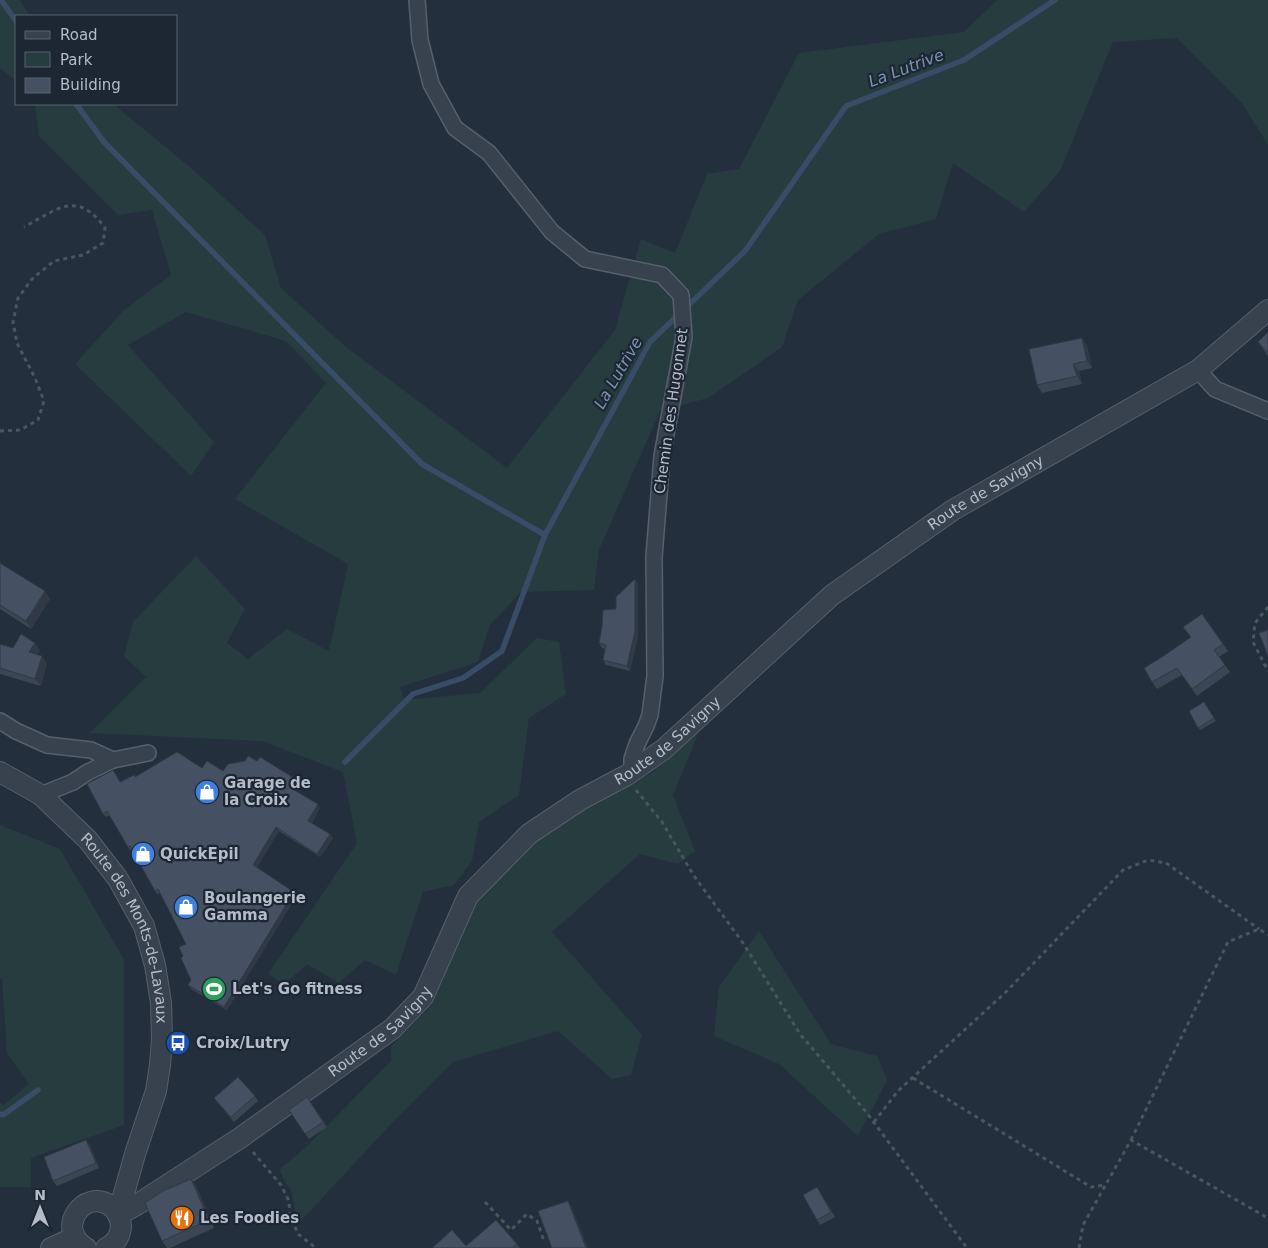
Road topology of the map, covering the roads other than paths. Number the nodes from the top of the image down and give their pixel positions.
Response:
1 (417, 0) edge
2 (1268, 310) edge
3 (1198, 370) junction
4 (1268, 411) edge
5 (0, 721) edge
6 (148, 753) dead end
7 (114, 760) junction
8 (0, 772) edge
9 (629, 773) junction
10 (41, 795) junction
11 (135, 1154) junction
12 (98, 1202) junction
13 (118, 1215) junction
14 (80, 1245) edge
15 (115, 1245) edge
16 (51, 1248) edge

1 - 9 street, Chemin des Hugonnet
2 - 3 street, Route de Savigny
3 - 4 street
3 - 9 street, Route de Savigny
5 - 7 street
6 - 7 street
7 - 10 street
8 - 10 street, Route des Monts-de-Lavaux
9 - 13 street, Route de Savigny
10 - 11 street, Route des Monts-de-Lavaux
11 - 12 street, Route des Monts-de-Lavaux
11 - 13 street, Route des Monts-de-Lavaux
12 - 13 street
12 - 14 street
13 - 15 street, Route des Monts-de-Lavaux
14 - 16 street

